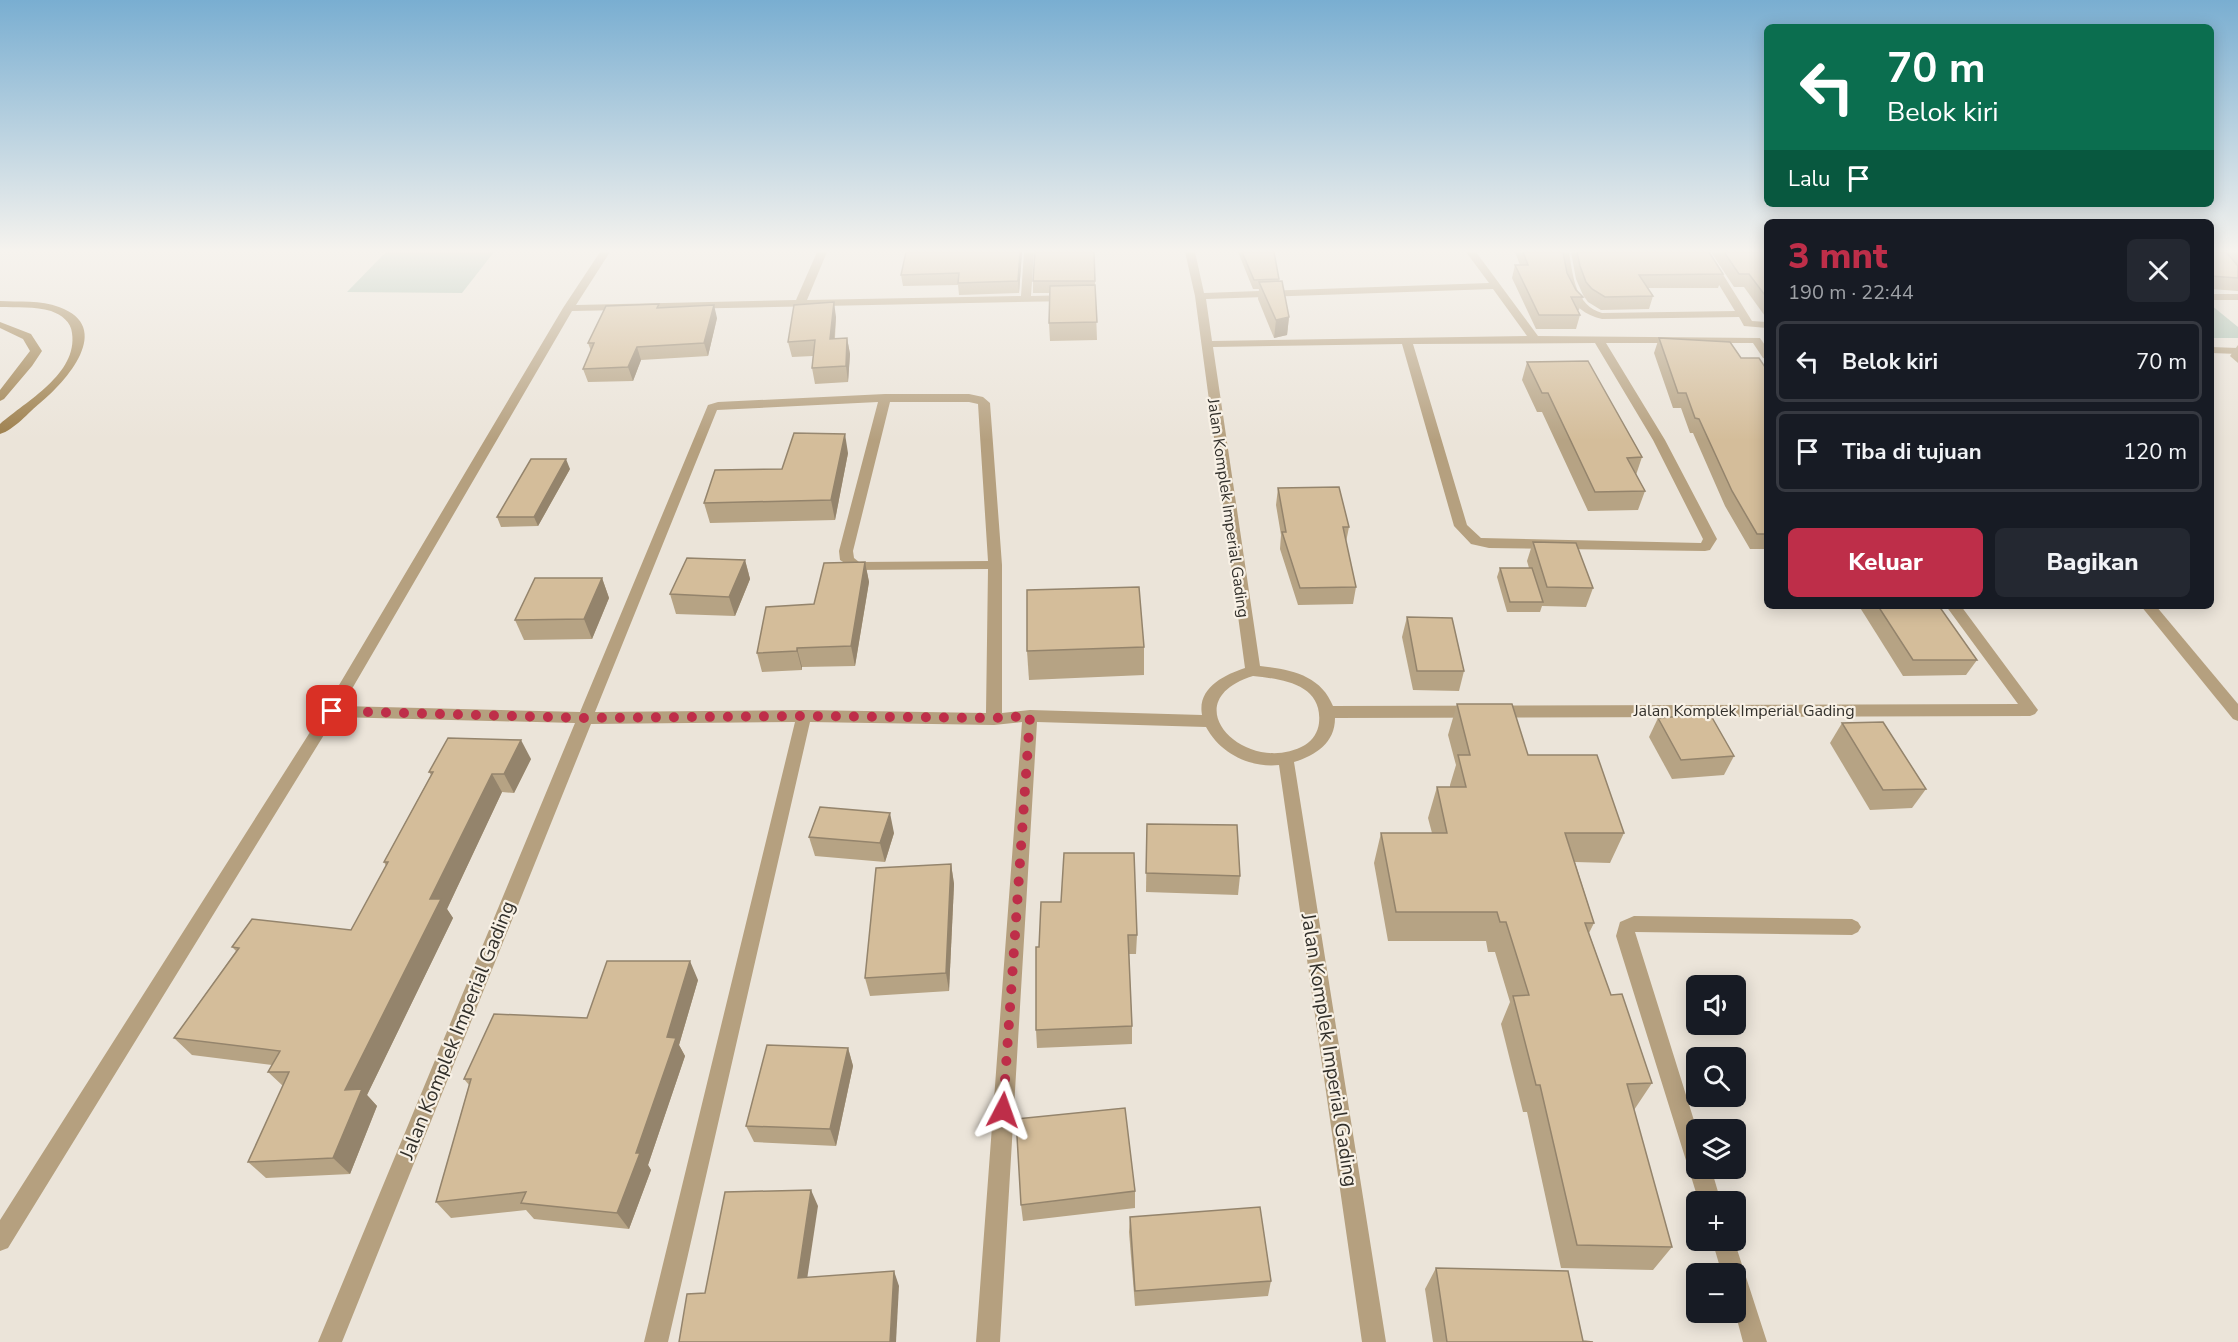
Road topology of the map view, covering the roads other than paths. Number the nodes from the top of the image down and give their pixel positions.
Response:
1 (1742, 314) edge
2 (66, 315) edge
3 (564, 315) edge
4 (1202, 315) edge
5 (1517, 315) edge
6 (1596, 315) edge
7 (1698, 315) edge
8 (0, 325) edge
9 (1764, 325) edge
10 (1535, 339) junction
11 (1600, 341) junction
12 (1407, 343) junction
13 (1205, 344) junction
14 (2214, 350) edge
15 (2238, 351) edge
16 (1764, 352) edge
17 (0, 397) edge
18 (885, 398) junction
19 (0, 430) edge
20 (995, 565) junction
21 (1955, 609) edge
22 (2150, 609) edge
23 (1253, 671) junction
24 (332, 711) junction
25 (1329, 712) junction
26 (2238, 715) edge
27 (804, 716) junction
28 (1030, 716) junction
29 (584, 718) junction
30 (994, 718) junction
31 (1210, 721) junction
32 (1286, 759) junction
33 (1852, 927) dead end
34 (1686, 1127) edge
35 (0, 1240) edge
36 (1746, 1313) edge
37 (330, 1342) edge
38 (656, 1342) edge
39 (988, 1342) edge
40 (1374, 1342) edge
41 (1755, 1342) edge

1 - 9 street
2 - 19 street
3 - 24 street
4 - 13 street, Jalan Komplek Imperial Gading
5 - 10 street
6 - 7 street
8 - 17 street
10 - 11 street
10 - 12 street
11 - 12 street
11 - 16 street
12 - 13 street
13 - 23 street, Jalan Komplek Imperial Gading
14 - 15 street
18 - 20 street
18 - 20 street
18 - 29 street, Jalan Komplek Imperial Gading
20 - 30 street
21 - 25 street, Jalan Komplek Imperial Gading
22 - 26 street
23 - 25 street
23 - 31 street
24 - 29 street
24 - 35 street
25 - 32 street
27 - 29 street
27 - 30 street
27 - 38 street
28 - 30 street
28 - 31 street
28 - 39 street
29 - 37 street, Jalan Komplek Imperial Gading
31 - 32 street
32 - 40 street, Jalan Komplek Imperial Gading
33 - 34 street
36 - 41 street

